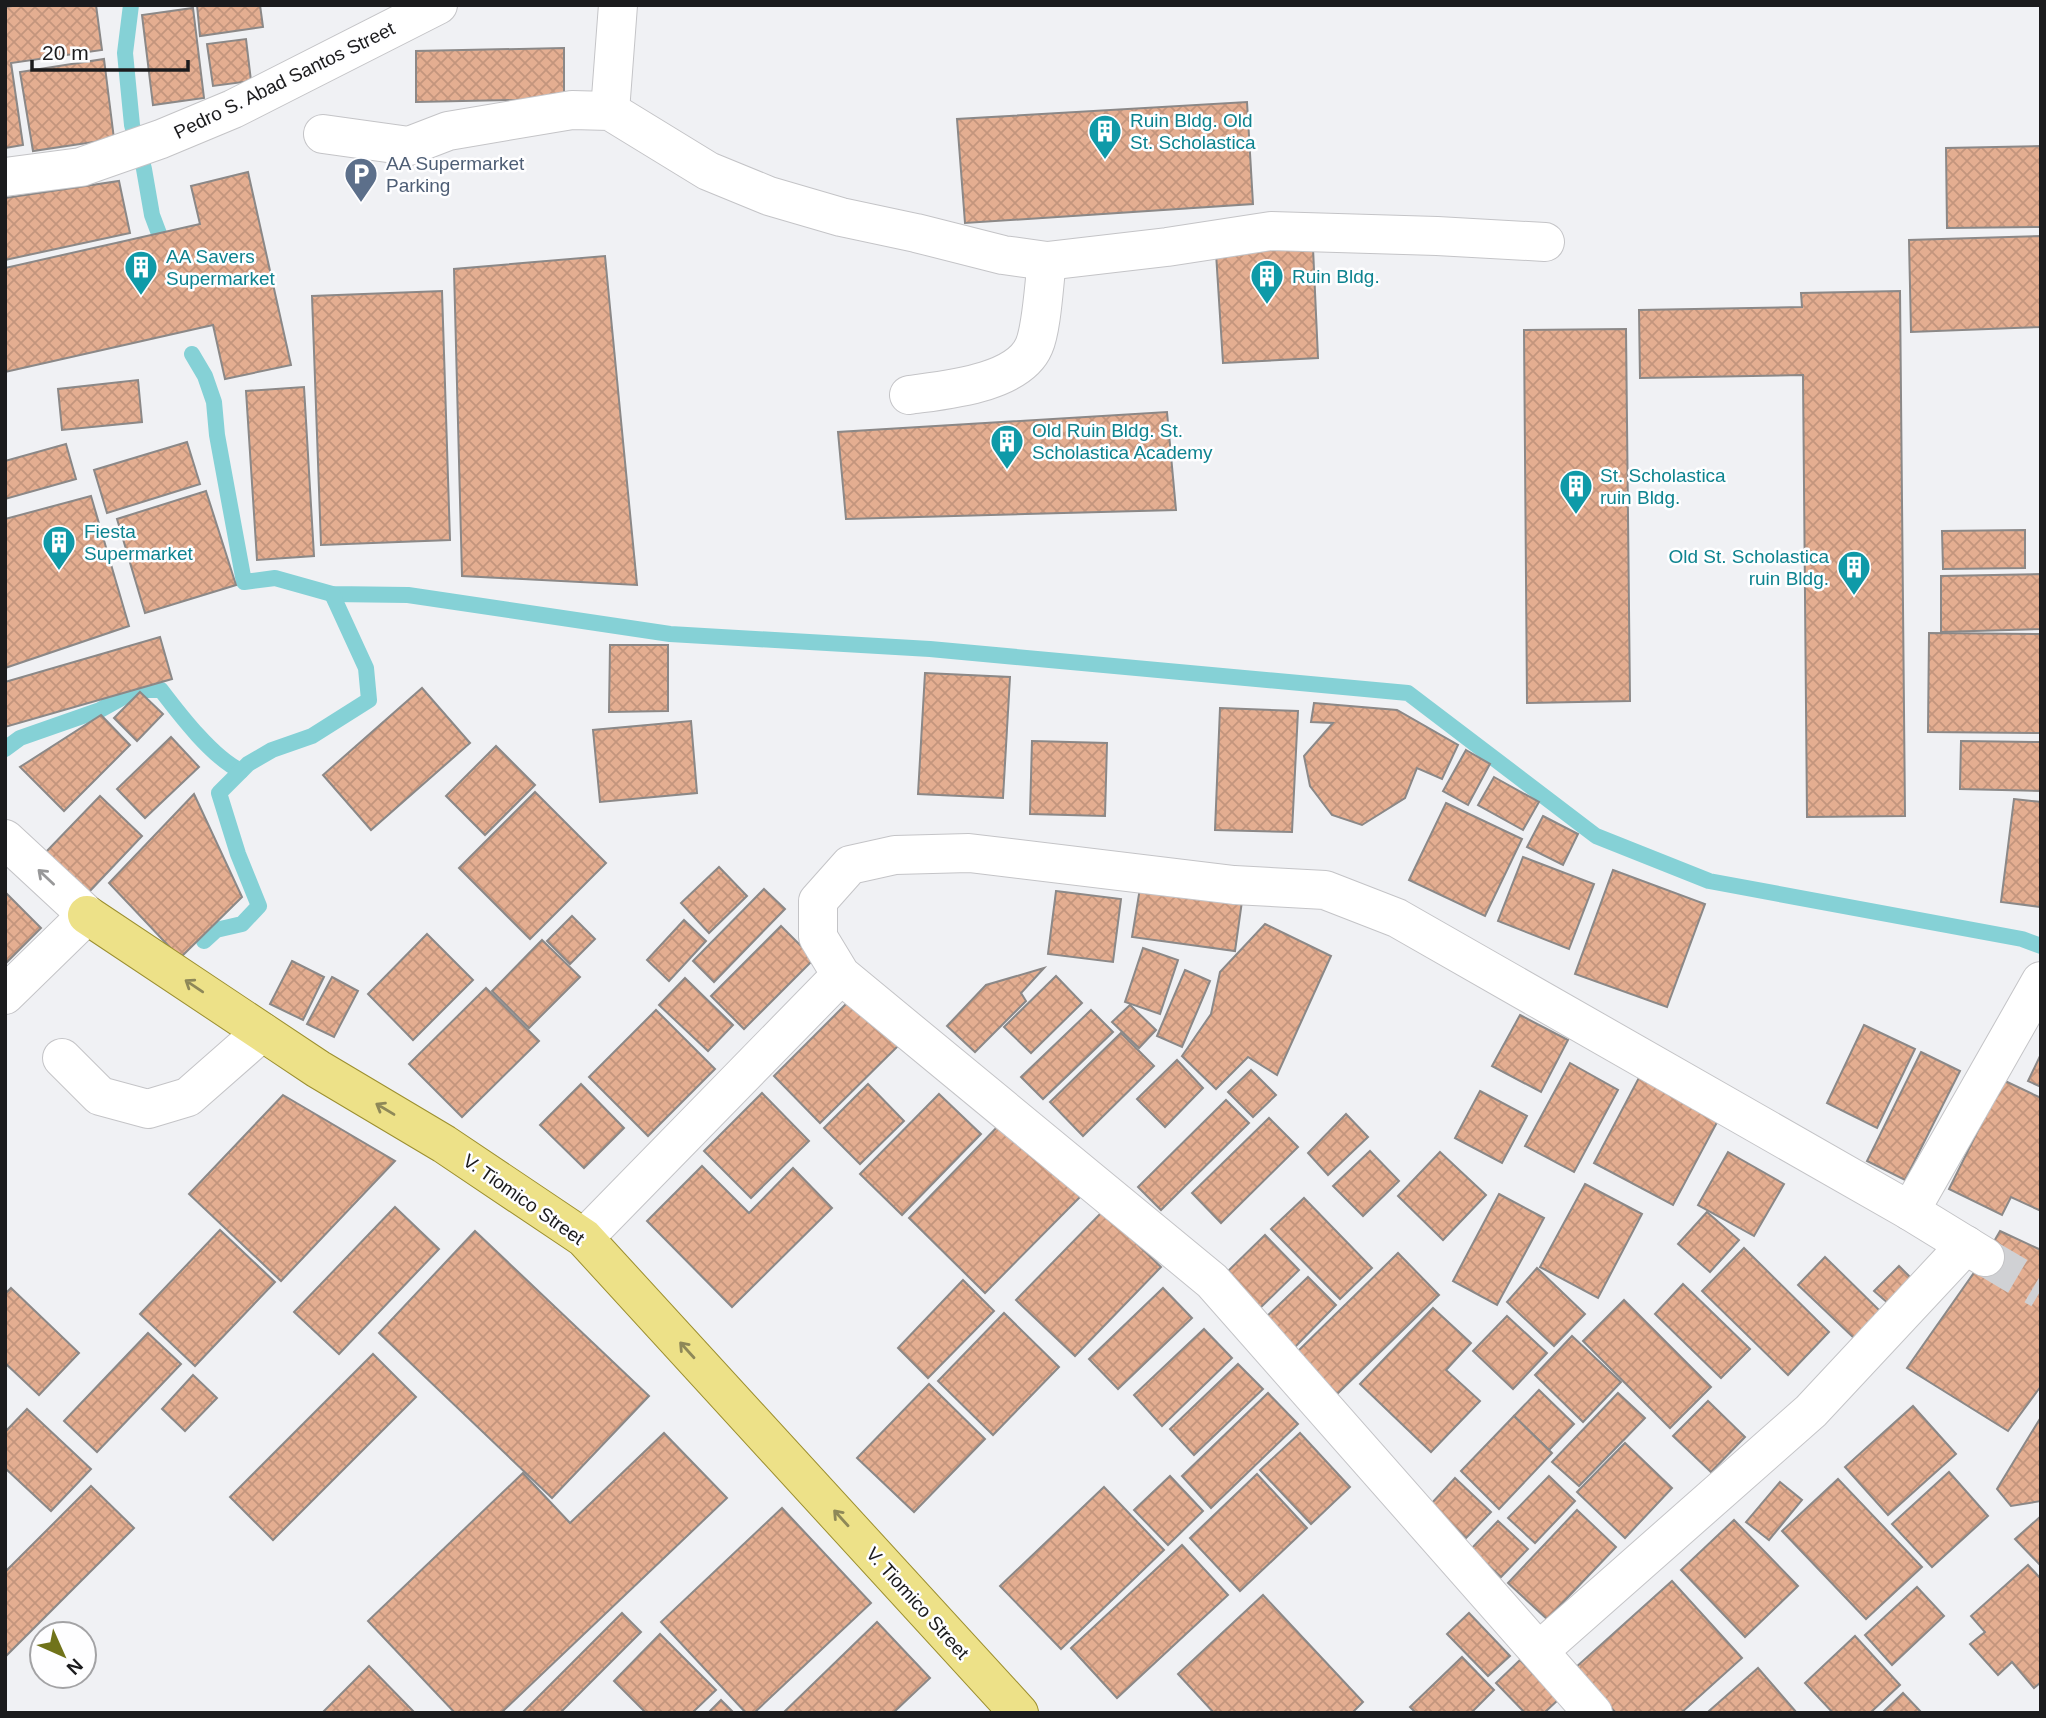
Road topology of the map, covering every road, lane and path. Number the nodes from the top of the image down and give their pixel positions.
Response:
1 (438, 5) edge
2 (618, 5) edge
3 (610, 111) junction
4 (323, 134) dead end
5 (5, 177) edge
6 (1545, 242) dead end
7 (1047, 261) junction
8 (908, 395) dead end
9 (5, 839) edge
10 (88, 915) junction
11 (841, 975) junction
12 (2041, 981) edge
13 (5, 995) edge
14 (262, 1031) junction
15 (62, 1058) dead end
16 (1910, 1211) junction
17 (584, 1238) junction
18 (1539, 1651) junction
19 (1019, 1713) edge
20 (1593, 1713) edge

1 - 5 street, Pedro S. Abad Santos Street
2 - 3 street
3 - 4 street
3 - 7 street
6 - 7 street
7 - 8 street
10 -> 9 street, V. Tiomico Street
10 - 13 street
14 -> 10 main road, V. Tiomico Street
11 - 16 street
11 - 17 street
11 - 18 street
12 - 16 street
14 - 15 street
17 -> 14 main road, V. Tiomico Street
16 - 18 street
19 -> 17 main road, V. Tiomico Street
18 - 20 street

